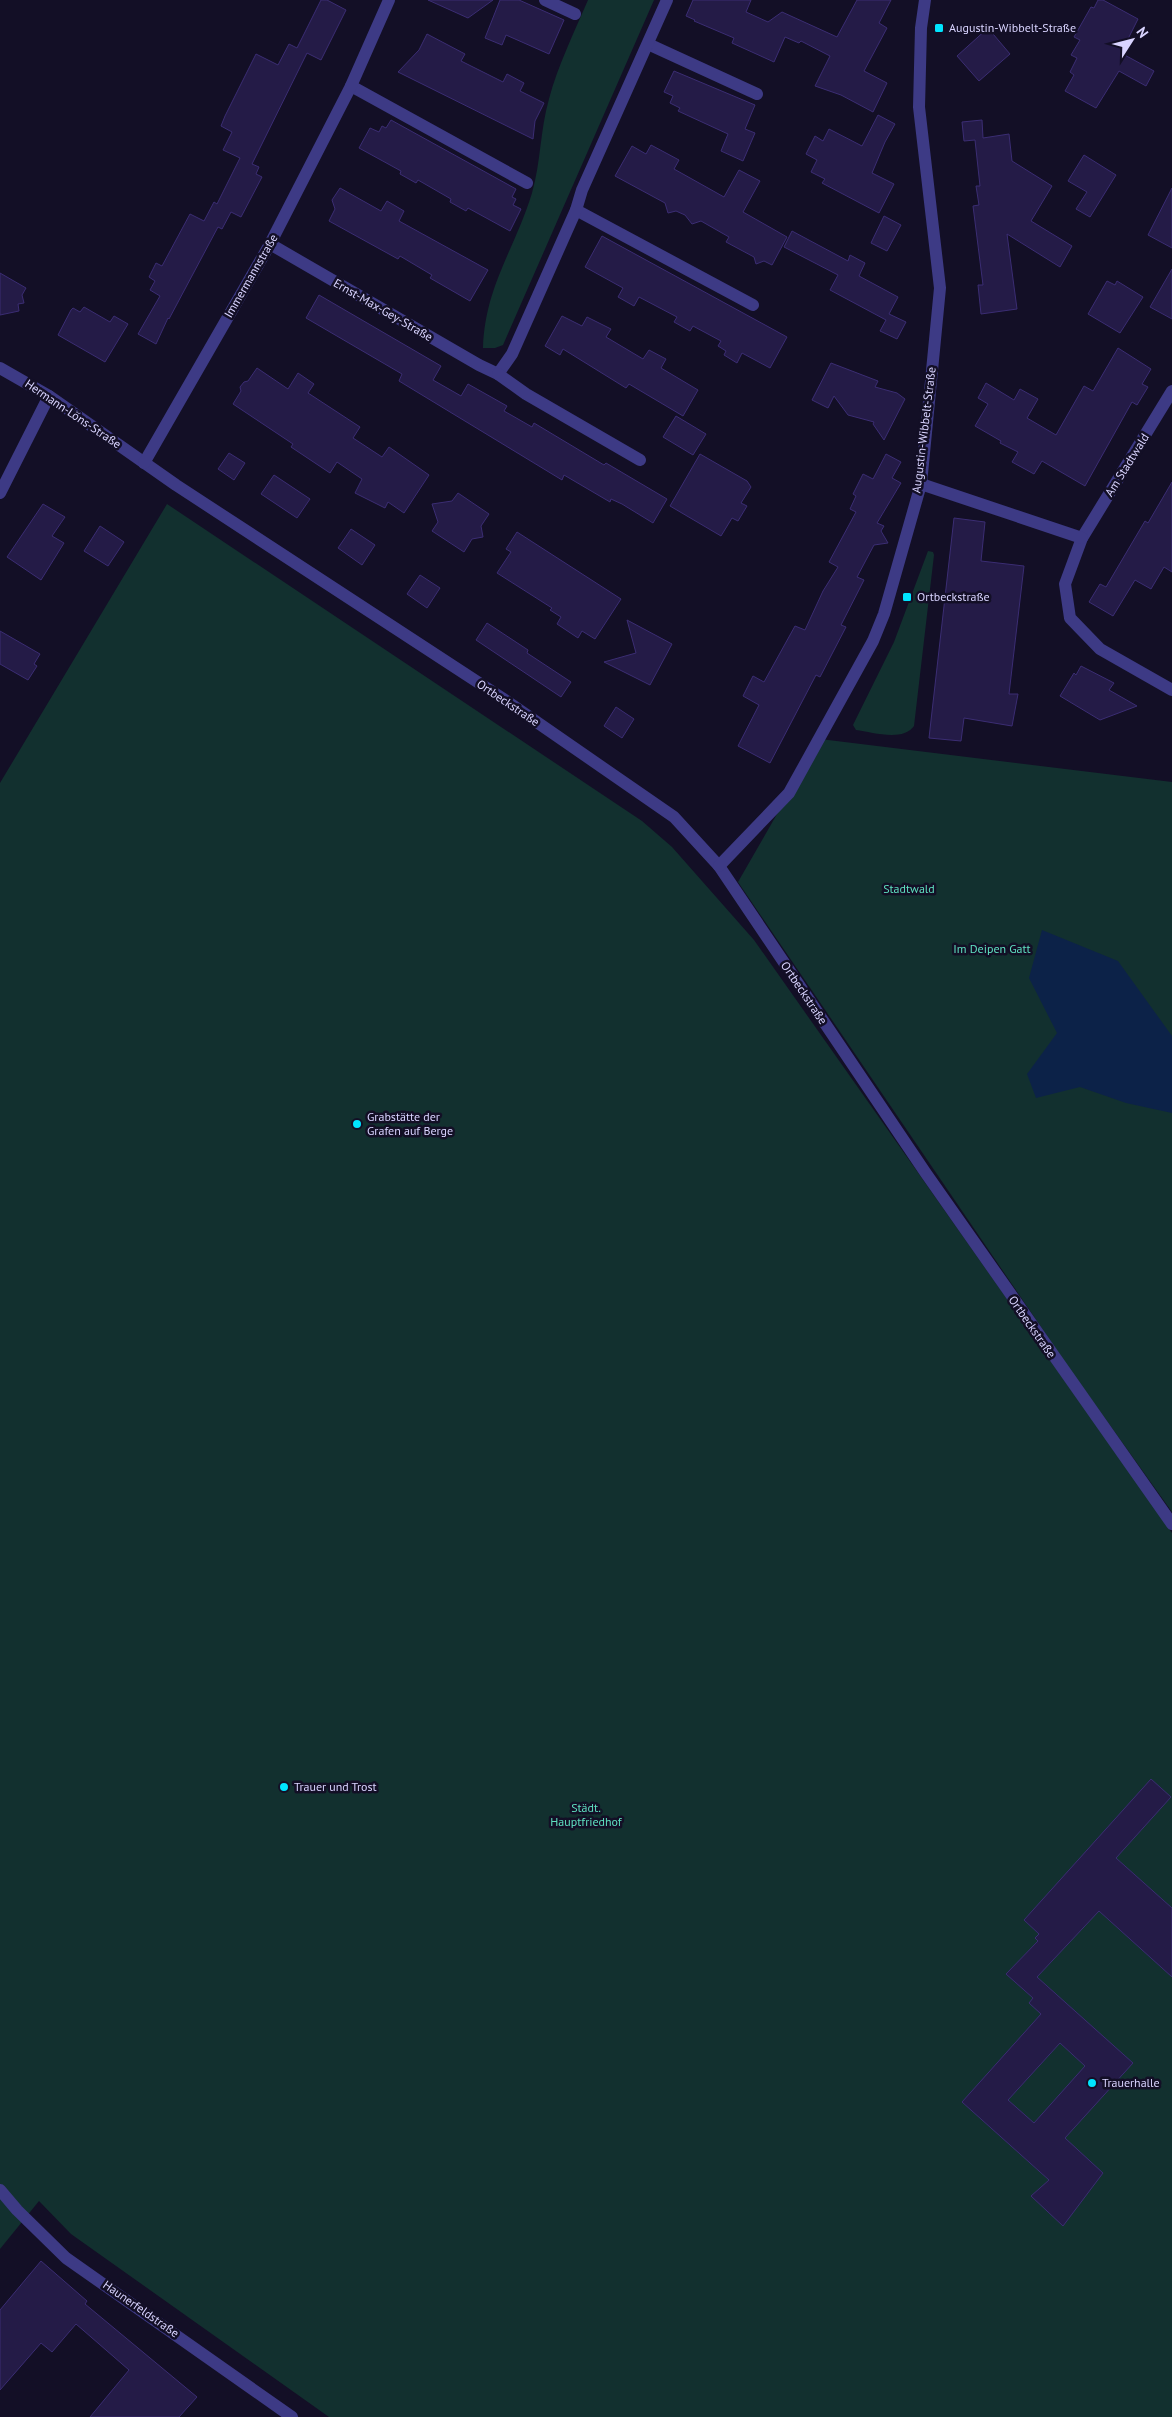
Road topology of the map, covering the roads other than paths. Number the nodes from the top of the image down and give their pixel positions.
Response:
1 (389, 0) edge
2 (545, 0) edge
3 (667, 0) edge
4 (925, 0) edge
5 (575, 14) dead end
6 (648, 44) junction
7 (351, 86) junction
8 (757, 94) dead end
9 (527, 183) dead end
10 (576, 210) junction
11 (270, 244) junction
12 (753, 305) dead end
13 (0, 368) edge
14 (498, 374) junction
15 (1172, 391) edge
16 (49, 396) junction
17 (640, 460) dead end
18 (144, 462) junction
19 (921, 484) junction
20 (0, 493) edge
21 (1082, 538) junction
22 (1172, 690) edge
23 (719, 866) junction
24 (1172, 1524) edge
25 (0, 2190) edge
26 (292, 2417) edge

1 - 7 street, Immermannstraße
2 - 5 street
3 - 6 street
4 - 19 street, Augustin-Wibbelt-Straße
6 - 8 street
6 - 10 street
7 - 9 street
7 - 11 street, Immermannstraße
10 - 12 street
10 - 14 street
11 - 14 street, Ernst-Max-Gey-Straße
11 - 18 street, Immermannstraße
13 - 16 street, Hermann-Löns-Straße
14 - 17 street, Ernst-Max-Gey-Straße
15 - 21 street, Am Stadtwald
16 - 18 street, Hermann-Löns-Straße
16 - 20 street
18 - 23 street, Ortbeckstraße
19 - 21 street
19 - 23 street, Augustin-Wibbelt-Straße
21 - 22 street, Am Stadtwald
23 - 24 street, Ortbeckstraße
25 - 26 street, Haunerfeldstraße

